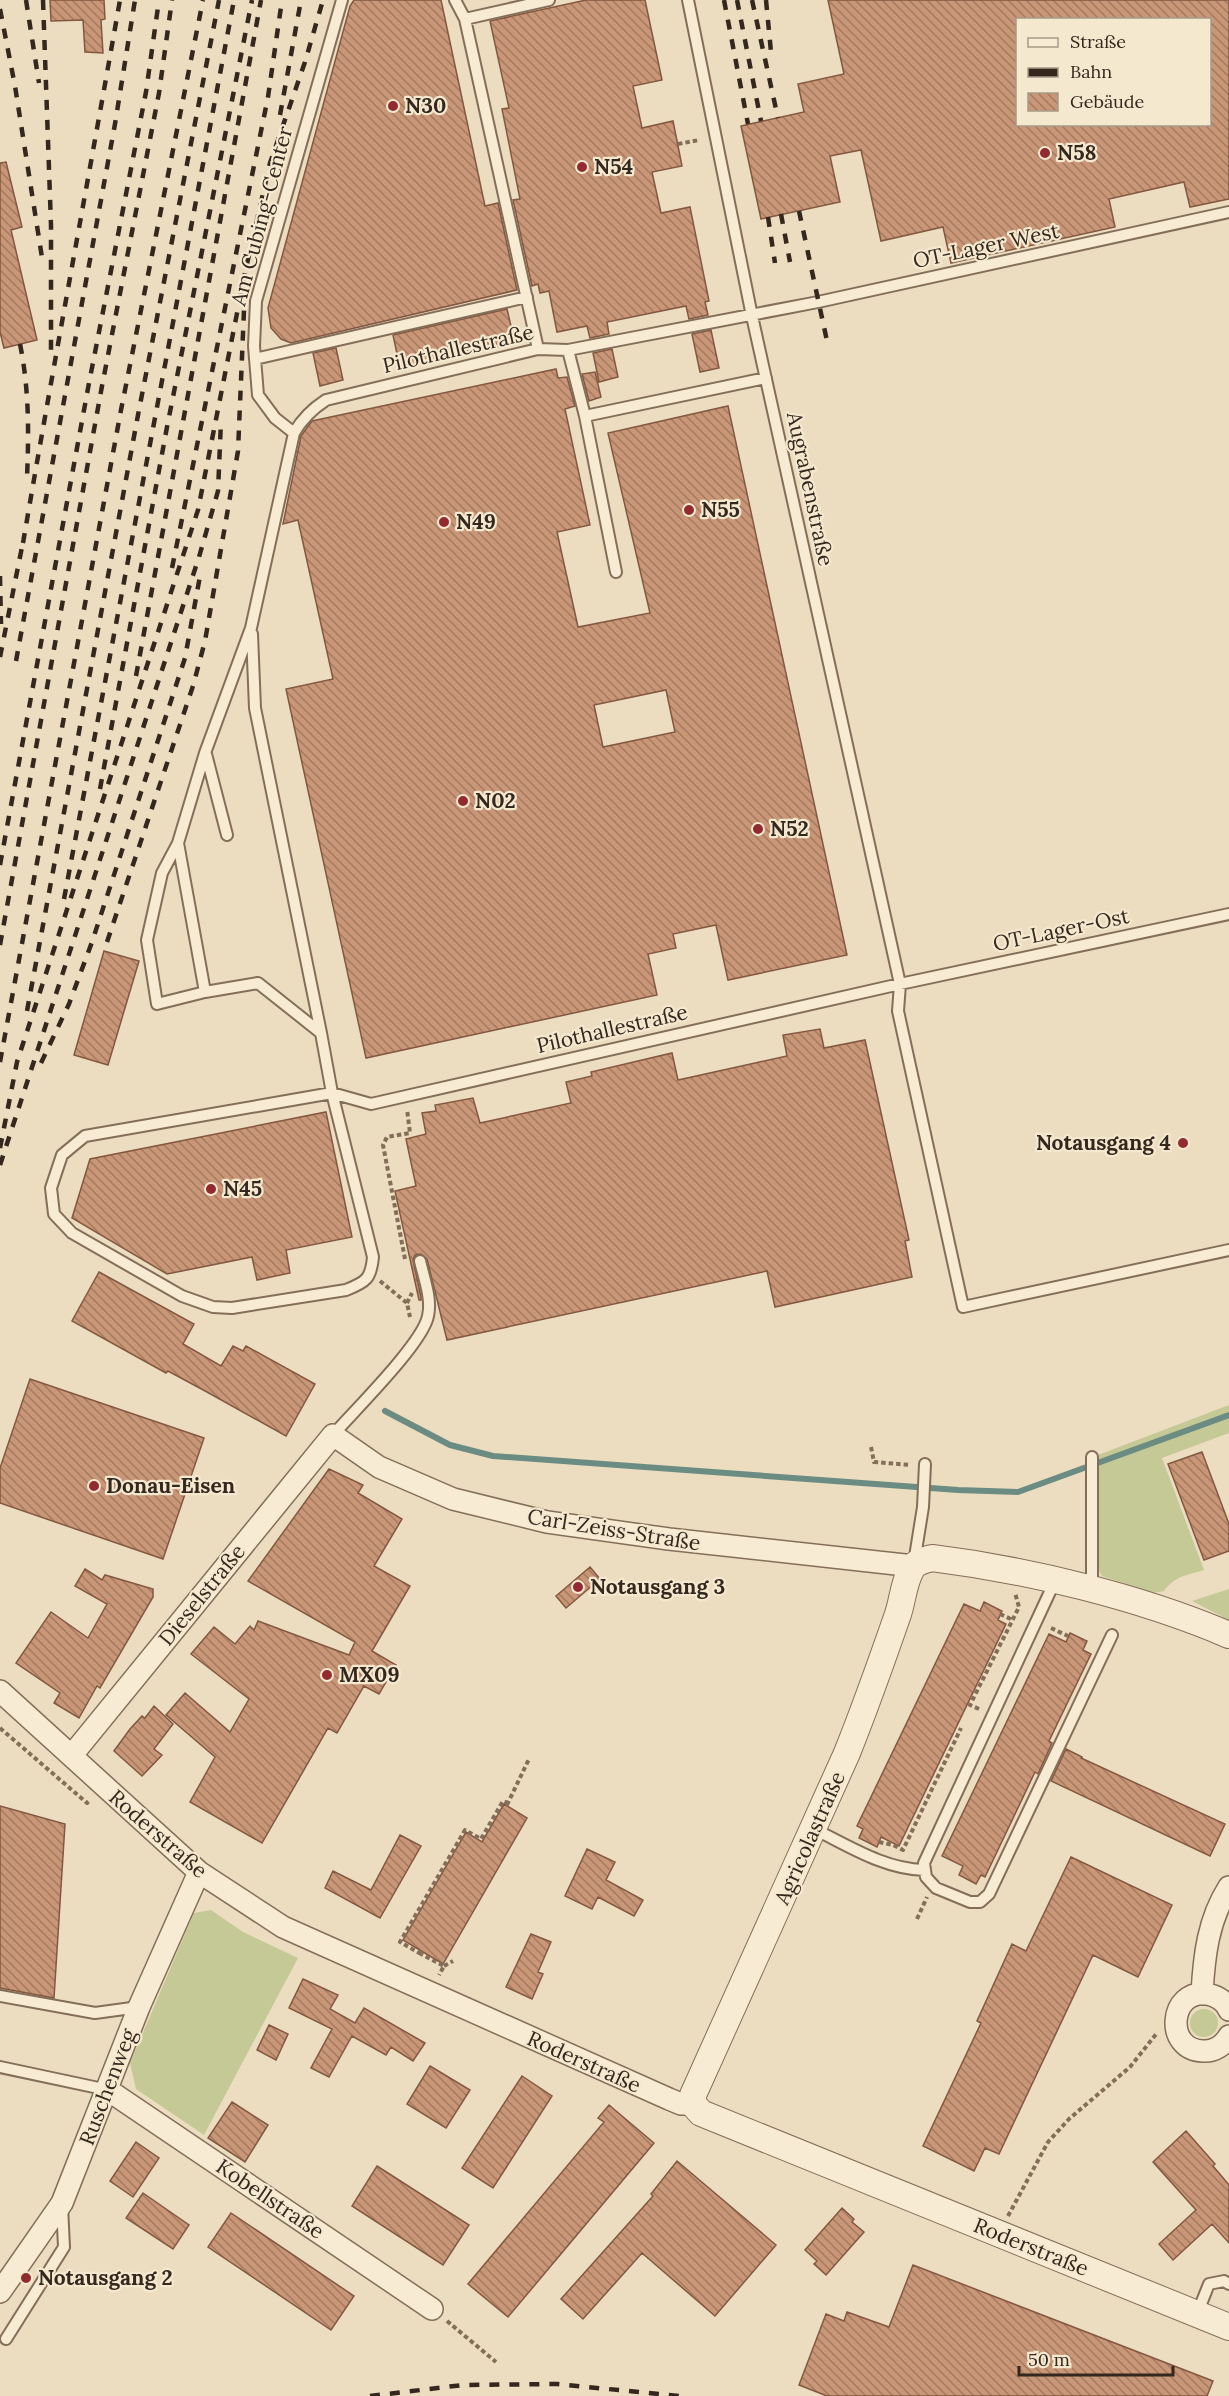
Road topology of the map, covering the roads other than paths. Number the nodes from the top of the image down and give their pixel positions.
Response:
1 (342, 0) edge
2 (455, 0) edge
3 (549, 0) edge
4 (688, 0) edge
5 (465, 19) junction
6 (1229, 213) edge
7 (526, 297) junction
8 (752, 316) junction
9 (538, 349) junction
10 (568, 350) junction
11 (255, 359) junction
12 (766, 378) junction
13 (585, 416) junction
14 (294, 433) junction
15 (616, 572) dead end
16 (251, 628) junction
17 (205, 753) junction
18 (227, 835) dead end
19 (178, 843) junction
20 (1229, 914) edge
21 (255, 971) dead end
22 (258, 983) junction
23 (900, 984) junction
24 (204, 992) junction
25 (321, 1033) junction
26 (332, 1093) junction
27 (1229, 1250) edge
28 (420, 1261) dead end
29 (333, 1435) junction
30 (1092, 1457) dead end
31 (925, 1467) road end
32 (914, 1566) junction
33 (1055, 1581) junction
34 (1092, 1590) junction
35 (1112, 1635) dead end
36 (1229, 1635) edge
37 (0, 1691) edge
38 (72, 1755) junction
39 (814, 1829) junction
40 (924, 1870) junction
41 (199, 1872) junction
42 (1229, 1887) edge
43 (1202, 1994) junction
44 (0, 1996) edge
45 (139, 2007) junction
46 (1229, 2010) edge
47 (1229, 2036) edge
48 (0, 2067) edge
49 (108, 2090) junction
50 (693, 2104) junction
51 (62, 2203) junction
52 (1229, 2284) edge
53 (0, 2292) edge
54 (432, 2309) road end
55 (1197, 2314) junction
56 (1229, 2327) edge
57 (6, 2339) dead end

1 - 11 lane, Am Cubing-Center
2 - 5 lane
3 - 5 lane
4 - 8 lane, Augrabenstraße
5 - 7 lane
6 - 8 lane, OT-Lager West
7 - 9 lane
7 - 11 lane
8 - 10 lane, Pilothallestraße
8 - 12 lane, Augrabenstraße
9 - 10 lane, Pilothallestraße
9 - 14 lane, Pilothallestraße
10 - 13 lane
11 - 14 lane, Am Cubing-Center
12 - 13 lane
12 - 23 lane, Augrabenstraße
13 - 15 lane
14 - 16 lane
16 - 17 lane
16 - 25 lane
17 - 18 lane
17 - 19 lane
19 - 24 lane
19 - 24 lane
20 - 23 lane, OT-Lager-Ost
21 - 22 lane
22 - 24 lane
22 - 25 lane
23 - 26 lane, Pilothallestraße
23 - 27 lane, Augrabenstraße
25 - 26 lane
26 - 26 lane
28 - 29 lane
29 - 32 street, Carl-Zeiss-Straße
29 - 38 street, Dieselstraße
30 - 34 lane
31 - 32 lane
32 - 33 street
32 - 39 street, Agricolastraße
33 - 34 street
33 - 40 lane
34 - 36 street
35 - 40 lane
37 - 38 street, Roderstraße
38 - 41 street, Roderstraße
39 - 40 lane
39 - 50 street, Agricolastraße
41 - 45 street, Ruschenweg
41 - 50 street, Roderstraße
42 - 43 street
43 - 46 street
43 - 47 street
44 - 45 lane
45 - 49 street, Ruschenweg
48 - 49 lane
49 - 51 street, Ruschenweg
49 - 54 street, Kobellstraße
50 - 55 street, Roderstraße
51 - 53 street, Ruschenweg
51 - 57 lane
52 - 55 lane
55 - 56 street, Roderstraße

